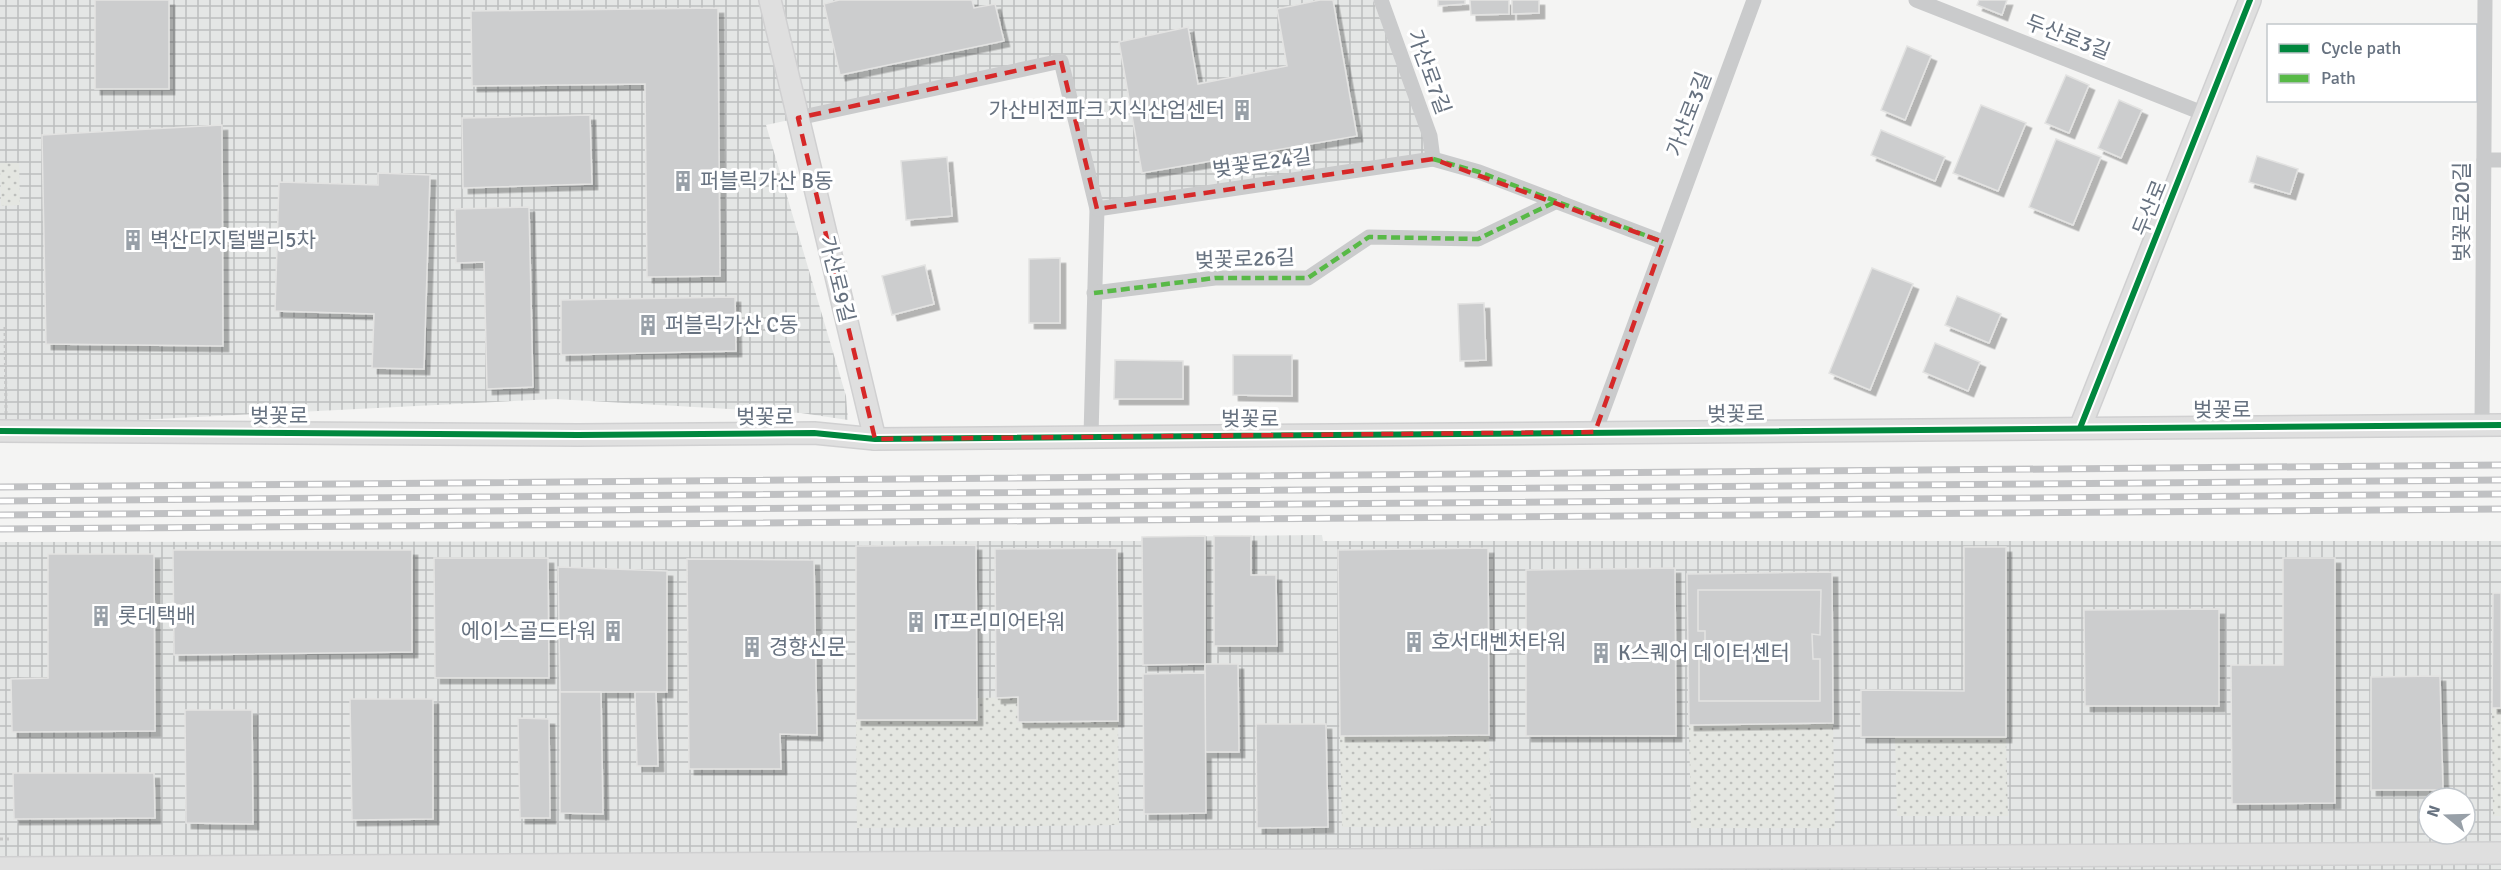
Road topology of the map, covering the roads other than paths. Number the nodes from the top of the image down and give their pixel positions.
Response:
1 (770, 0) edge
2 (1381, 0) edge
3 (1754, 0) edge
4 (1916, 0) edge
5 (2250, 0) edge
6 (2485, 0) edge
7 (2205, 114) junction
8 (798, 118) junction
9 (1432, 159) junction
10 (2484, 160) junction
11 (2501, 160) edge
12 (1557, 201) junction
13 (1097, 209) junction
14 (1663, 242) junction
15 (1094, 293) junction
16 (2491, 425) edge
17 (2080, 428) junction
18 (3, 431) edge
19 (1595, 432) junction
20 (1091, 436) junction
21 (875, 439) junction
22 (2501, 853) edge
23 (2304, 862) edge
24 (1143, 866) edge
25 (0, 868) edge

1 - 8 street, 가산로9길
2 - 9 street, 가산로7길
3 - 14 street, 가산로3길
4 - 7 street, 두산로3길
5 - 7 street, 두산로
6 - 10 street, 벚꽃로20길
7 - 17 street, 두산로
8 - 13 street
8 - 21 street, 가산로9길
9 - 12 street
9 - 13 street, 벚꽃로24길
10 - 11 street
10 - 16 street, 벚꽃로20길
12 - 14 street
12 - 15 street, 벚꽃로26길
13 - 15 street
14 - 19 street, 가산로3길
15 - 20 street
16 - 17 street, 벚꽃로
17 - 19 street, 벚꽃로
18 - 21 street, 벚꽃로
19 - 20 street, 벚꽃로
20 - 21 street, 벚꽃로
22 - 23 street
23 - 24 street
24 - 25 street

